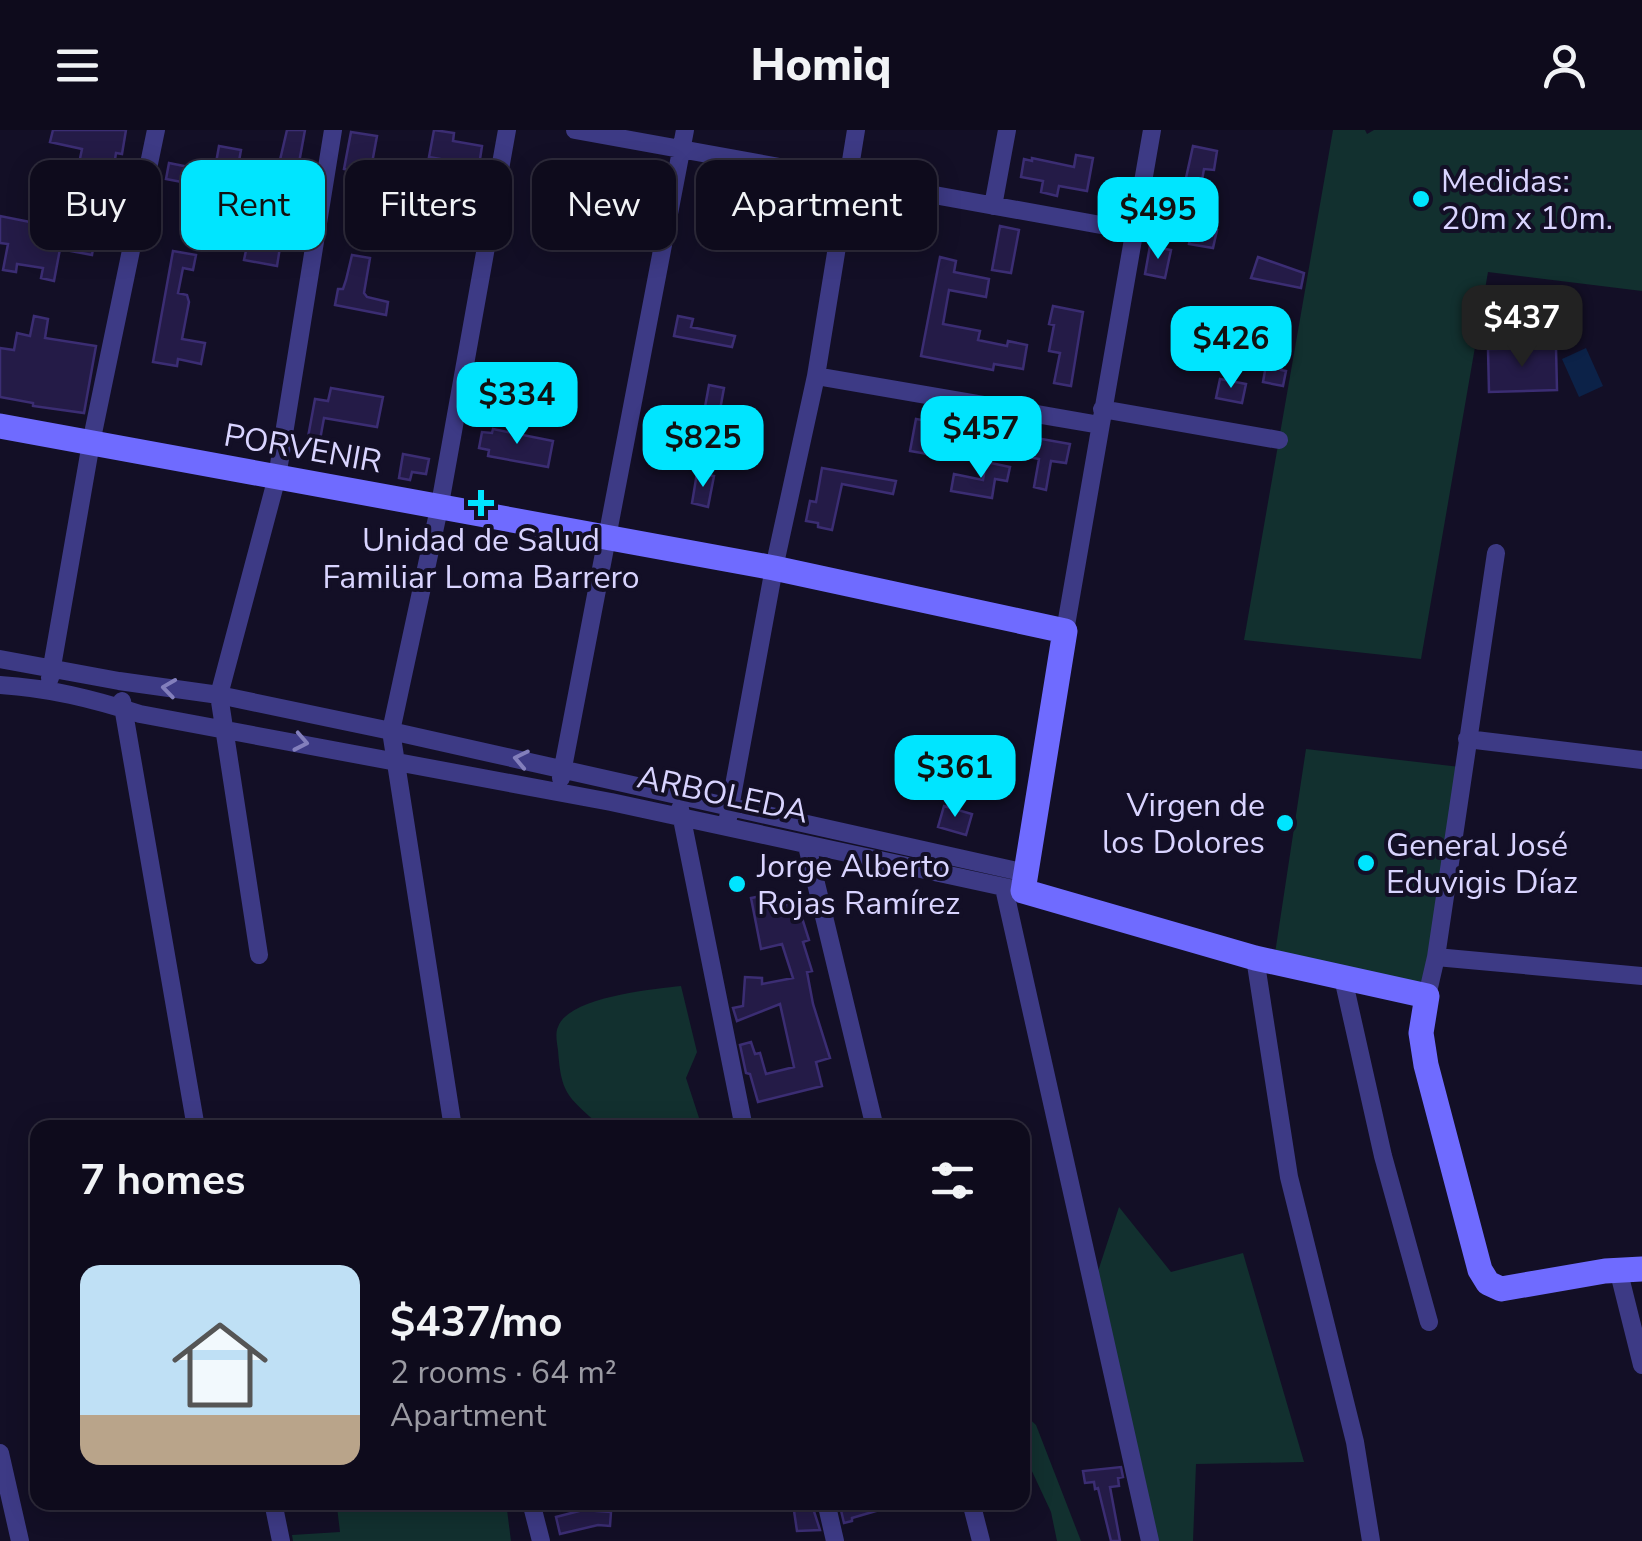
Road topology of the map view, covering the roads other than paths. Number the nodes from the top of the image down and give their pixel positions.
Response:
1 (156, 130) edge
2 (333, 130) edge
3 (507, 130) edge
4 (575, 130) edge
5 (686, 130) edge
6 (856, 130) edge
7 (1006, 130) edge
8 (1152, 130) edge
9 (682, 152) junction
10 (729, 160) edge
11 (850, 160) edge
12 (937, 196) edge
13 (993, 206) junction
14 (1134, 232) junction
15 (835, 250) edge
16 (816, 376) junction
17 (1101, 417) junction
18 (0, 426) edge
19 (1279, 440) dead end
20 (92, 443) junction
21 (277, 477) junction
22 (440, 504) junction
23 (609, 537) junction
24 (1496, 553) dead end
25 (774, 568) junction
26 (1066, 631) junction
27 (0, 659) edge
28 (52, 666) junction
29 (119, 681) junction
30 (0, 684) edge
31 (49, 689) junction
32 (219, 695) junction
33 (124, 709) junction
34 (222, 727) junction
35 (391, 731) junction
36 (1467, 739) junction
37 (394, 760) junction
38 (1642, 760) edge
39 (564, 768) junction
40 (558, 792) junction
41 (677, 794) junction
42 (730, 806) junction
43 (682, 818) junction
44 (726, 828) junction
45 (807, 846) junction
46 (1018, 884) junction
47 (259, 955) dead end
48 (1436, 957) junction
49 (1255, 958) junction
50 (1642, 976) edge
51 (1343, 978) junction
52 (1426, 996) junction
53 (195, 1120) edge
54 (451, 1120) edge
55 (742, 1120) edge
56 (873, 1120) edge
57 (1630, 1269) edge
58 (1428, 1322) dead end
59 (1642, 1364) edge
60 (0, 1453) edge
61 (274, 1510) edge
62 (533, 1510) edge
63 (828, 1510) edge
64 (973, 1510) edge
65 (20, 1541) edge
66 (281, 1541) edge
67 (542, 1541) edge
68 (835, 1541) edge
69 (981, 1541) edge
70 (1150, 1541) edge
71 (1371, 1541) edge

1 - 20 street
2 - 21 street
3 - 22 street
4 - 9 street
5 - 9 street
6 - 11 street
7 - 13 street
8 - 14 street
9 - 10 street
9 - 23 street
12 - 13 street
13 - 14 street
14 - 17 street
15 - 16 street
16 - 17 street
16 - 25 street
17 - 19 street
17 - 26 street
18 - 20 street, PORVENIR
20 - 21 street, PORVENIR
20 - 28 street
21 - 22 street, PORVENIR
21 - 32 street
22 - 23 street, PORVENIR
22 - 35 street
23 - 25 street, PORVENIR
23 - 39 street
24 - 36 street
25 - 26 street, PORVENIR
25 - 42 street
26 - 46 street
27 - 28 street, ARBOLEDA
28 - 29 street, ARBOLEDA
28 - 31 street
32 -> 29 street, ARBOLEDA
29 - 33 street
30 - 31 street, ARBOLEDA
31 - 33 street, ARBOLEDA
32 - 34 street
32 - 35 street, ARBOLEDA
33 - 34 street, ARBOLEDA
33 - 53 street
34 -> 37 street, ARBOLEDA
34 - 47 street
35 - 37 street
39 -> 35 street, ARBOLEDA
36 - 38 street
36 - 48 street
37 - 40 street, ARBOLEDA
37 - 54 street
39 - 40 street
39 - 41 street, ARBOLEDA
40 - 43 street, ARBOLEDA
41 - 42 street, ARBOLEDA
41 - 43 street
42 - 44 street
42 - 46 street, ARBOLEDA
43 - 44 street, ARBOLEDA
43 - 55 street
44 - 45 street, ARBOLEDA
45 - 46 street, ARBOLEDA
45 - 56 street
46 - 49 street, ARBOLEDA
46 - 70 street
48 - 50 street
48 - 52 street
49 - 51 street, ARBOLEDA
49 - 71 street
51 - 52 street, ARBOLEDA
51 - 58 street
52 - 57 street
57 - 59 street
60 - 65 street
61 - 66 street
62 - 67 street
63 - 68 street
64 - 69 street

